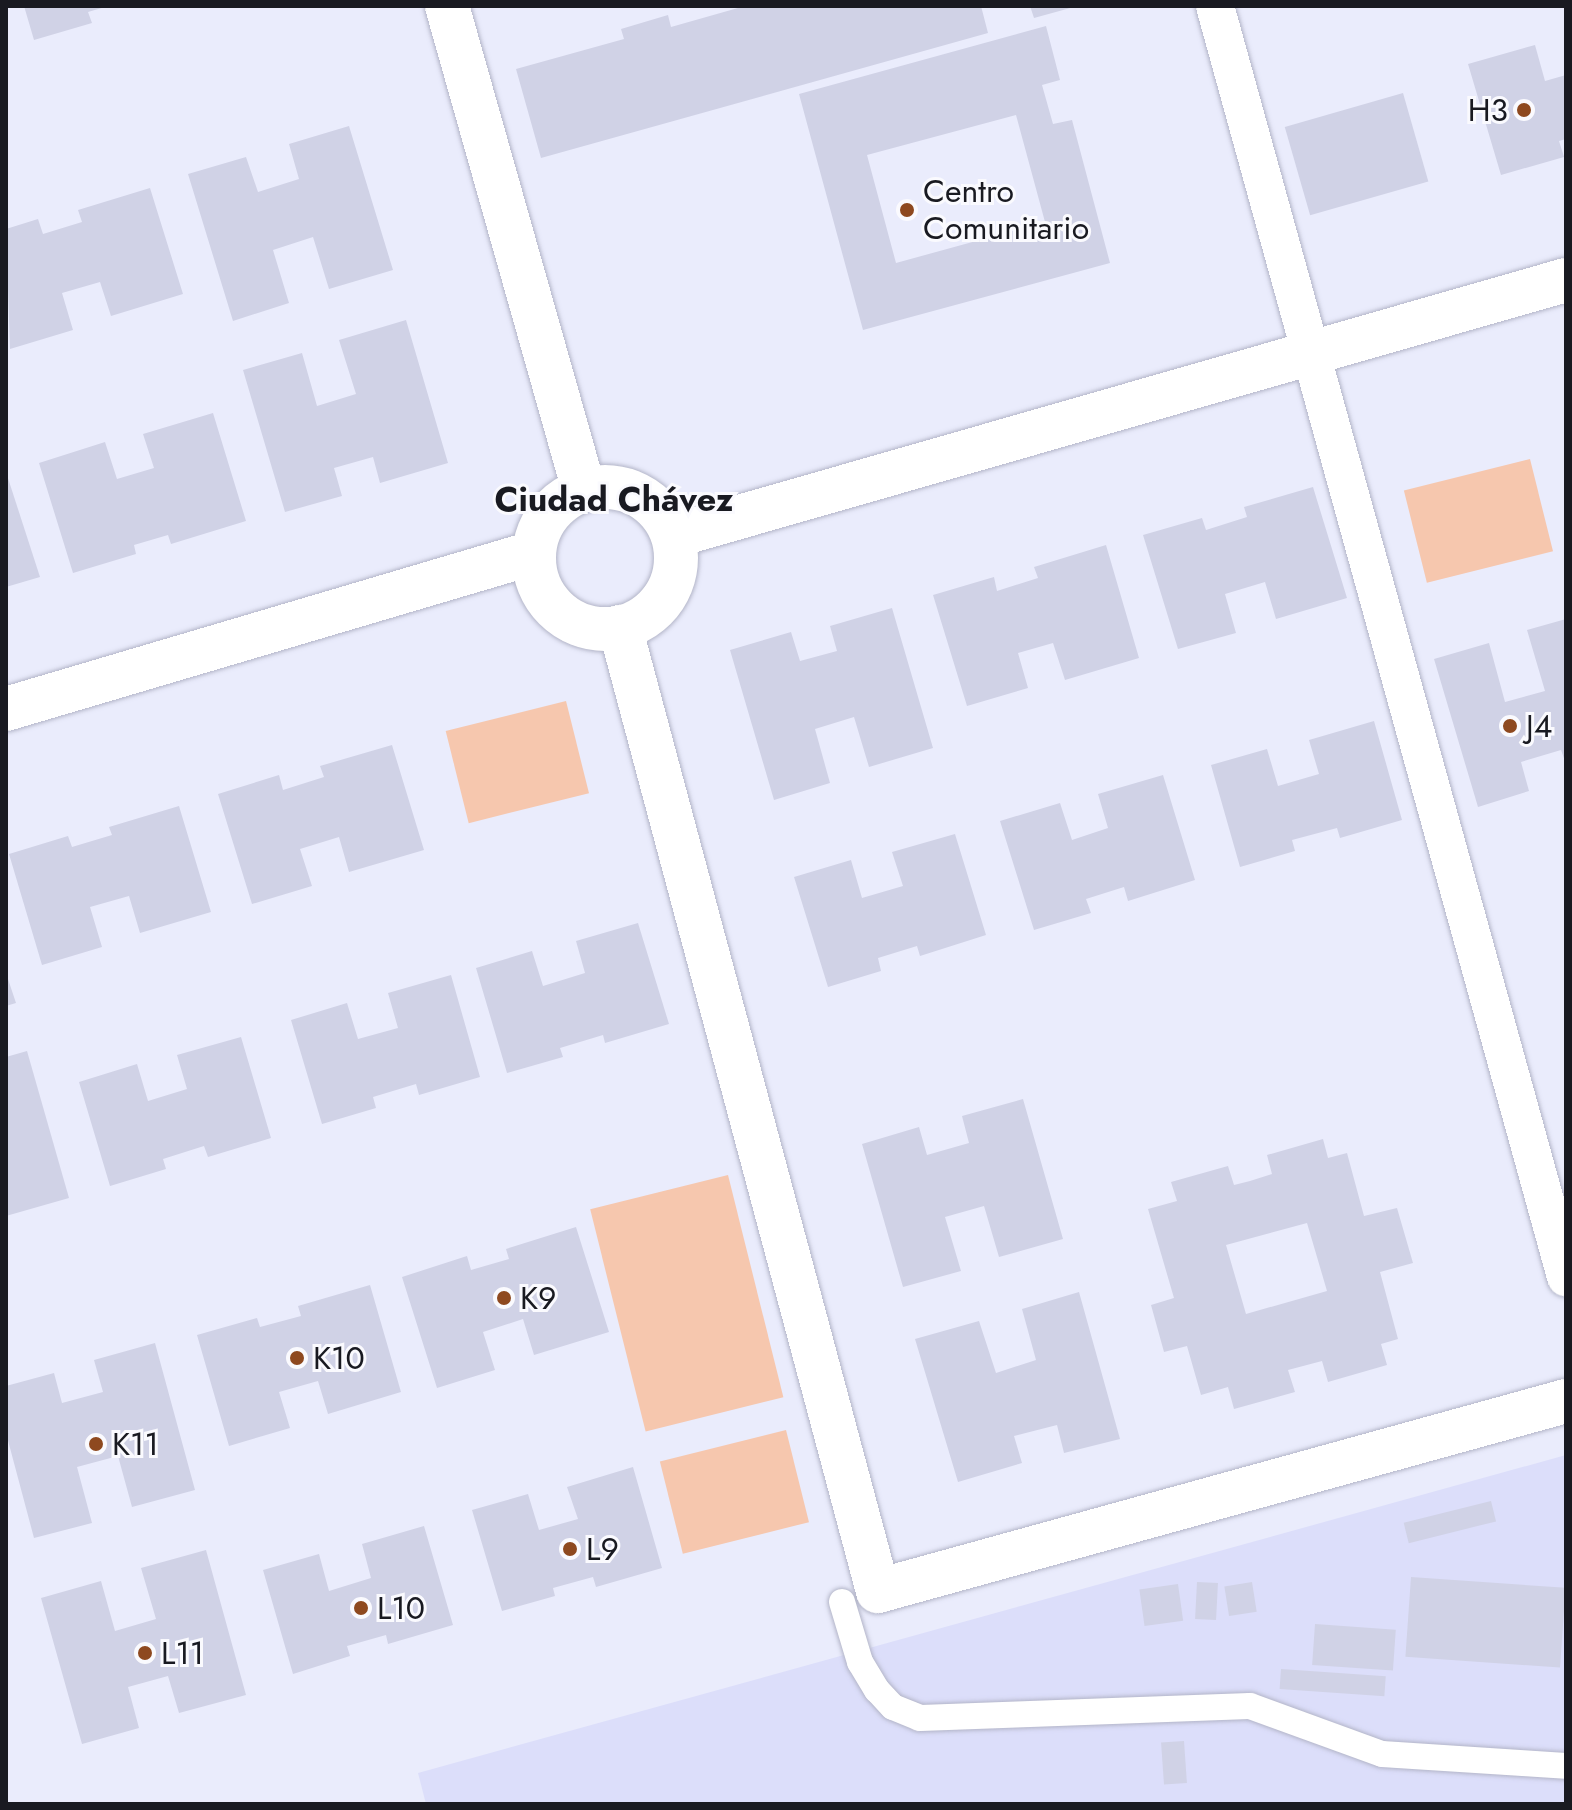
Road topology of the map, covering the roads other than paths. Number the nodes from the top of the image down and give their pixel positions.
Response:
1 (447, 6) edge
2 (1215, 6) edge
3 (1566, 280) edge
4 (1311, 350) junction
5 (584, 490) junction
6 (673, 536) junction
7 (533, 553) junction
8 (620, 627) junction
9 (6, 709) edge
10 (1566, 1277) edge
11 (1566, 1401) edge
12 (842, 1602) dead end
13 (1566, 1766) edge

1 - 5 street
2 - 4 street
3 - 4 street
4 - 6 street
4 - 10 street
5 - 6 street
5 - 7 street
6 - 8 street
7 - 8 street
7 - 9 street
8 - 11 street
12 - 13 lane

